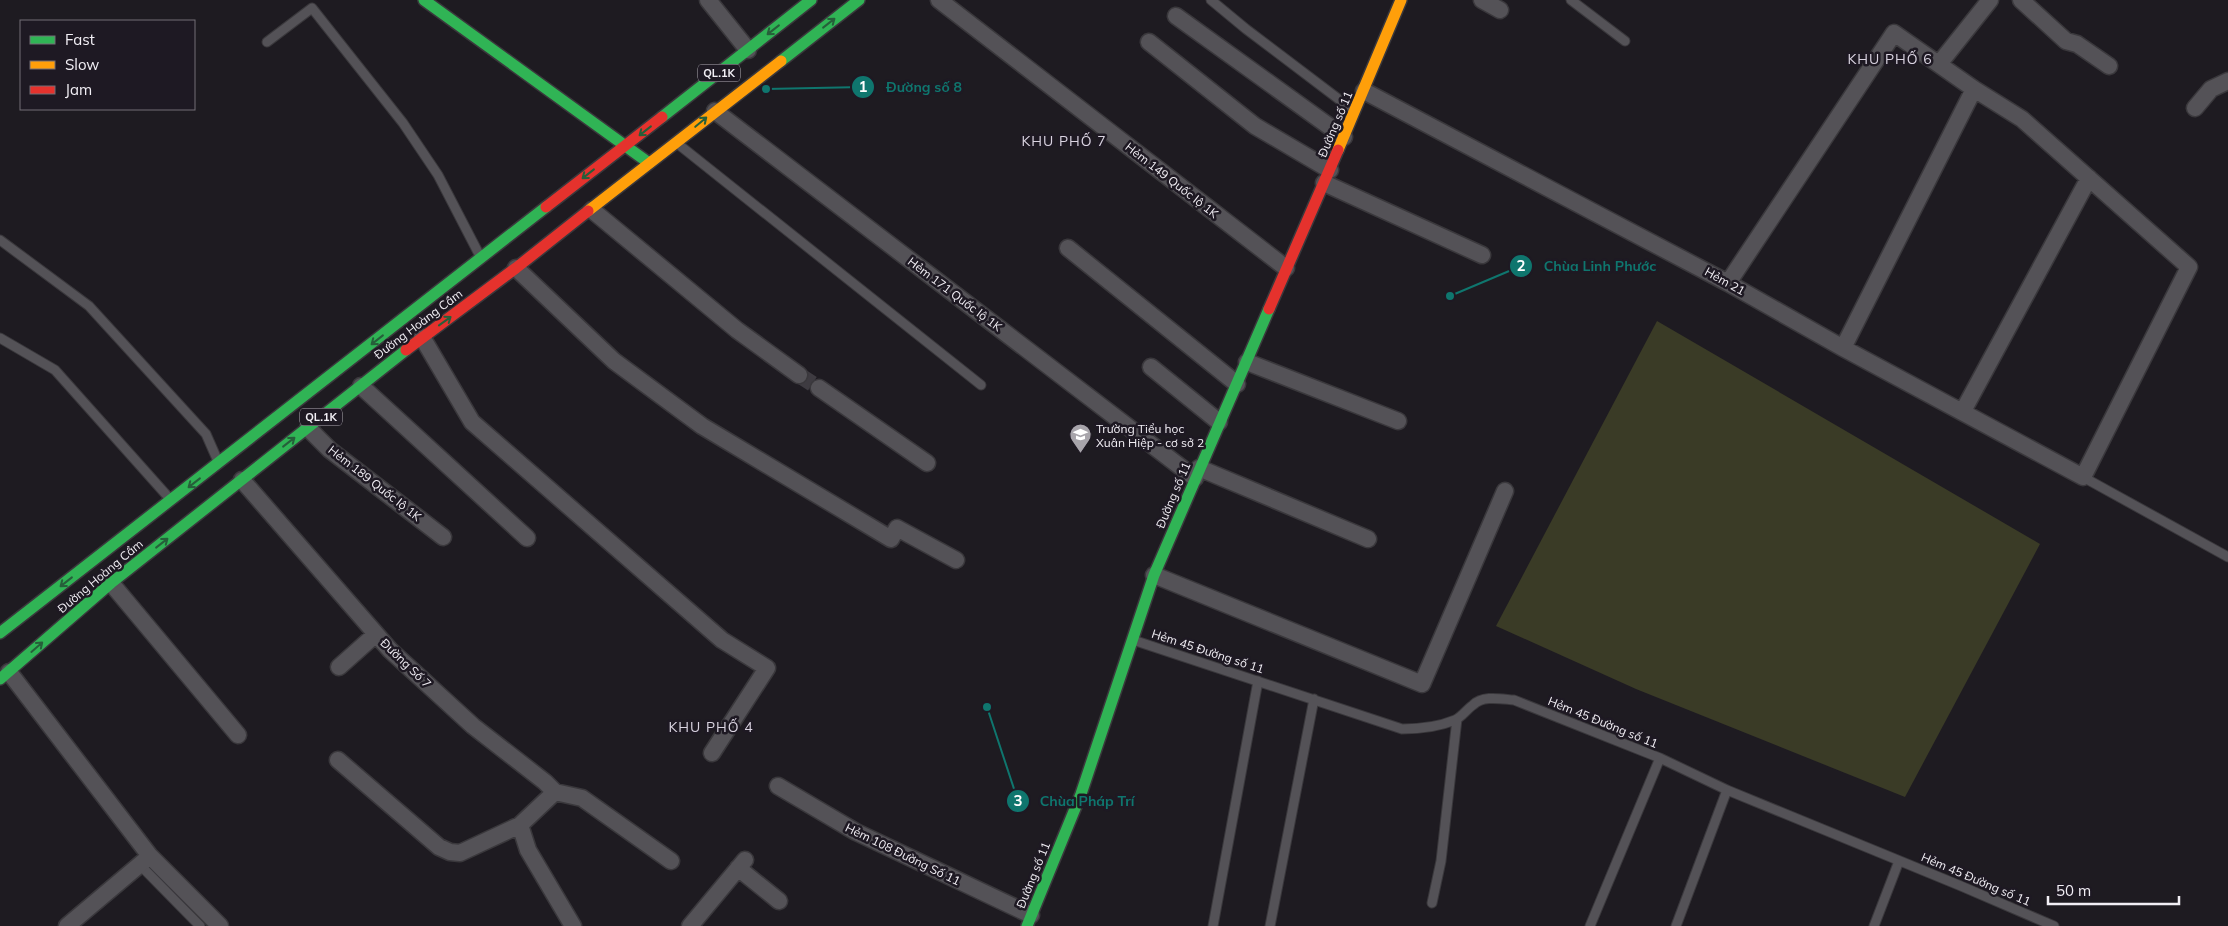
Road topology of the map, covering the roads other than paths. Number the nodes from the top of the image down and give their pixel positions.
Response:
1 (425, 0) edge
2 (708, 0) edge
3 (811, 0) edge
4 (859, 0) edge
5 (939, 0) edge
6 (1211, 0) edge
7 (1401, 0) edge
8 (1482, 0) edge
9 (1571, 0) edge
10 (1990, 0) edge
11 (2021, 0) edge
12 (1500, 10) dead end
13 (1176, 16) dead end
14 (1625, 41) dead end
15 (267, 42) dead end
16 (1149, 42) dead end
17 (748, 50) junction
18 (1938, 64) junction
19 (2109, 66) dead end
20 (2228, 81) edge
21 (1974, 89) junction
22 (1364, 91) junction
23 (2195, 108) dead end
24 (715, 110) junction
25 (1355, 111) junction
26 (1344, 137) junction
27 (676, 143) junction
28 (627, 145) junction
29 (648, 163) junction
30 (1327, 177) junction
31 (2089, 178) junction
32 (592, 210) junction
33 (0, 240) edge
34 (1068, 248) dead end
35 (1482, 255) dead end
36 (481, 258) junction
37 (516, 268) junction
38 (1286, 268) junction
39 (1728, 283) junction
40 (422, 337) junction
41 (0, 338) edge
42 (1843, 348) junction
43 (1247, 362) junction
44 (1151, 367) dead end
45 (800, 375) tunnel mouth
46 (1237, 384) junction
47 (981, 385) dead end
48 (361, 386) junction
49 (819, 388) tunnel mouth
50 (1963, 411) junction
51 (1398, 421) dead end
52 (1219, 422) junction
53 (308, 428) junction
54 (927, 463) dead end
55 (219, 464) junction
56 (1197, 473) junction
57 (2083, 477) junction
58 (242, 480) junction
59 (1505, 491) dead end
60 (172, 501) junction
61 (444, 536) dead end
62 (526, 538) dead end
63 (1368, 539) dead end
64 (2228, 557) edge
65 (956, 560) dead end
66 (1154, 575) junction
67 (111, 583) junction
68 (0, 633) edge
69 (376, 634) junction
70 (1132, 639) junction
71 (339, 667) dead end
72 (5, 675) edge
73 (1258, 681) junction
74 (1314, 699) junction
75 (1457, 719) junction
76 (238, 735) dead end
77 (712, 753) dead end
78 (1660, 758) junction
79 (338, 760) dead end
80 (778, 786) dead end
81 (1727, 790) junction
82 (555, 792) junction
83 (520, 826) junction
84 (145, 860) junction
85 (671, 861) dead end
86 (1898, 861) junction
87 (779, 901) dead end
88 (1432, 903) dead end
89 (1029, 921) edge
90 (67, 926) edge
91 (200, 926) edge
92 (220, 926) edge
93 (573, 926) edge
94 (690, 926) edge
95 (1213, 926) edge
96 (1270, 926) edge
97 (1590, 926) edge
98 (1676, 926) edge
99 (1874, 926) edge
100 (2054, 926) edge

1 - 28 main road
2 - 17 street
3 -> 17 main road, Đường Hoàng Cầm / QL.1K
24 -> 4 main road, Đường Hoàng Cầm / QL.1K
5 - 38 street, Hẻm 149 Quốc lộ 1K
6 - 25 lane
7 - 22 main road, Đường số 11
8 - 12 street
9 - 14 lane
10 - 18 street
11 - 19 street
13 - 26 street
15 - 36 lane
16 - 30 street
17 -> 28 main road, Đường Hoàng Cầm / QL.1K
18 - 21 street
18 - 39 street
20 - 23 street
21 - 31 street
21 - 42 street
22 - 25 main road, Đường số 11
22 - 39 street, Hẻm 21
27 -> 24 main road, Đường Hoàng Cầm / QL.1K
24 - 56 street, Hẻm 171 Quốc lộ 1K
25 - 26 main road, Đường số 11
26 - 30 main road, Đường số 11
27 - 29 main road, Đường Hoàng Cầm / QL.1K
27 - 47 lane
28 - 29 main road
28 -> 36 main road, Đường Hoàng Cầm / QL.1K
29 - 32 main road, Đường Hoàng Cầm / QL.1K
30 - 35 street
30 - 38 main road, Đường số 11
31 - 50 street
31 - 57 street
32 - 37 main road, Đường Hoàng Cầm / QL.1K
32 - 45 street
33 - 55 lane
34 - 46 street
36 -> 55 main road, Đường Hoàng Cầm / QL.1K
40 -> 37 main road, Đường Hoàng Cầm / QL.1K
37 - 65 street
38 - 43 main road, Đường số 11
39 - 42 street, Hẻm 21
40 - 48 main road, Đường Hoàng Cầm / QL.1K
40 - 77 street
41 - 60 lane
42 - 50 street, Hẻm 21
43 - 46 main road, Đường số 11
43 - 51 street
44 - 52 street
46 - 52 main road, Đường số 11
48 - 53 main road, Đường Hoàng Cầm / QL.1K
48 - 62 street
49 - 54 street
50 - 57 street, Hẻm 21
52 - 56 main road, Đường số 11
58 -> 53 main road, Đường Hoàng Cầm / QL.1K
53 - 61 street, Hẻm 189 Quốc lộ 1K
55 -> 60 main road, Đường Hoàng Cầm / QL.1K
56 - 63 street, Hẻm 171 Quốc lộ 1K
56 - 66 main road, Đường số 11
57 - 64 lane
67 -> 58 main road, Đường Hoàng Cầm / QL.1K
58 - 69 street, Đường Số 7
59 - 66 street
60 -> 68 main road, Đường Hoàng Cầm / QL.1K
66 - 70 main road, Đường số 11
72 -> 67 main road, Đường Hoàng Cầm / QL.1K
67 - 76 street
69 - 71 street
69 - 82 street, Đường Số 7
70 - 73 lane, Hẻm 45 Đường số 11
70 - 89 main road, Đường số 11
72 - 84 street
73 - 74 lane, Hẻm 45 Đường số 11
73 - 95 lane
74 - 75 lane, Hẻm 45 Đường số 11
74 - 96 lane
75 - 78 lane, Hẻm 45 Đường số 11
75 - 88 lane
78 - 81 lane, Hẻm 45 Đường số 11
78 - 97 lane
79 - 83 street
80 - 89 street, Hẻm 108 Đường Số 11
81 - 86 lane, Hẻm 45 Đường số 11
81 - 98 lane
82 - 83 street
82 - 85 street
83 - 93 street
84 - 90 street
84 - 91 lane
84 - 92 street
86 - 99 lane
86 - 100 lane, Hẻm 45 Đường số 11
87 - 94 street

